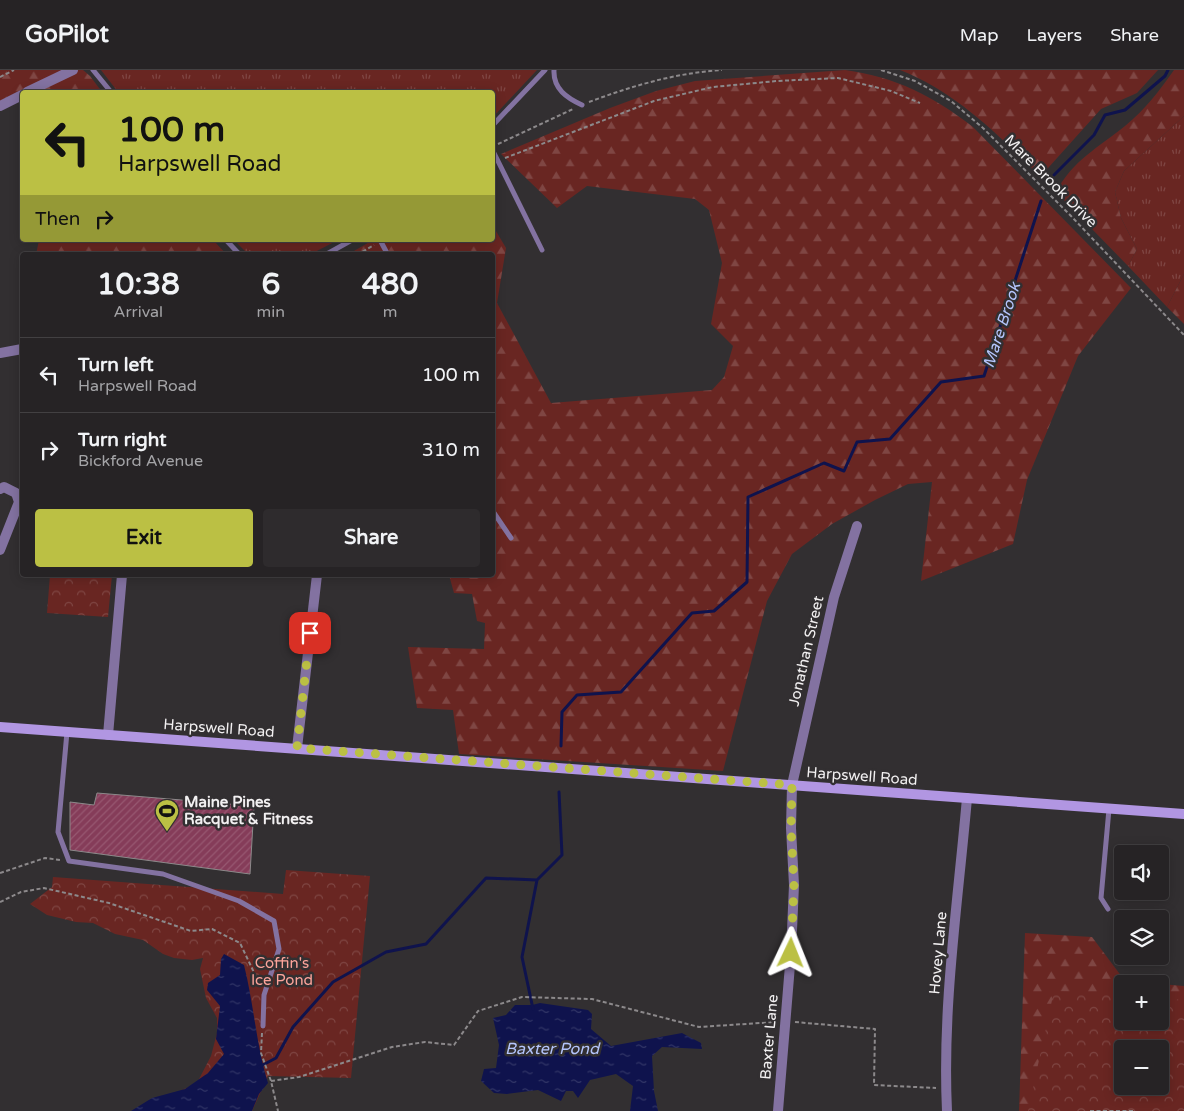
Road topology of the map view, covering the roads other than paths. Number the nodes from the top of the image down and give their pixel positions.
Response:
1 (73, 70) edge
2 (93, 70) edge
3 (545, 70) edge
4 (554, 70) edge
5 (31, 90) edge
6 (109, 90) edge
7 (20, 96) edge
8 (582, 105) road end
9 (0, 106) edge
10 (495, 123) edge
11 (495, 154) edge
12 (228, 242) edge
13 (348, 242) edge
14 (542, 250) dead end
15 (237, 252) edge
16 (330, 252) edge
17 (20, 349) edge
18 (0, 353) edge
19 (0, 489) edge
20 (495, 514) edge
21 (856, 526) dead end
22 (512, 538) dead end
23 (0, 550) edge
24 (122, 577) edge
25 (317, 577) edge
26 (0, 727) edge
27 (68, 732) junction
28 (108, 735) junction
29 (297, 748) junction
30 (792, 785) junction
31 (967, 798) junction
32 (1109, 809) junction
33 (1184, 814) edge
34 (1108, 909) dead end
35 (263, 1026) road end
36 (778, 1111) edge
37 (947, 1111) edge

1 - 5 street
2 - 6 lane
3 - 10 lane
4 - 8 lane
7 - 9 street
11 - 14 lane
12 - 15 lane
13 - 16 lane
17 - 18 street
19 - 23 street
20 - 22 lane
21 - 30 street, Jonathan Street
24 - 28 street
25 - 29 street
26 - 27 main road, Harpswell Road
27 - 28 main road, Harpswell Road
27 - 35 lane
28 - 29 main road, Harpswell Road
29 - 30 main road, Harpswell Road
30 - 31 main road, Harpswell Road
30 - 36 street, Baxter Lane
31 - 32 main road, Harpswell Road
31 - 37 street, Hovey Lane
32 - 33 main road, Harpswell Road
32 - 34 lane

